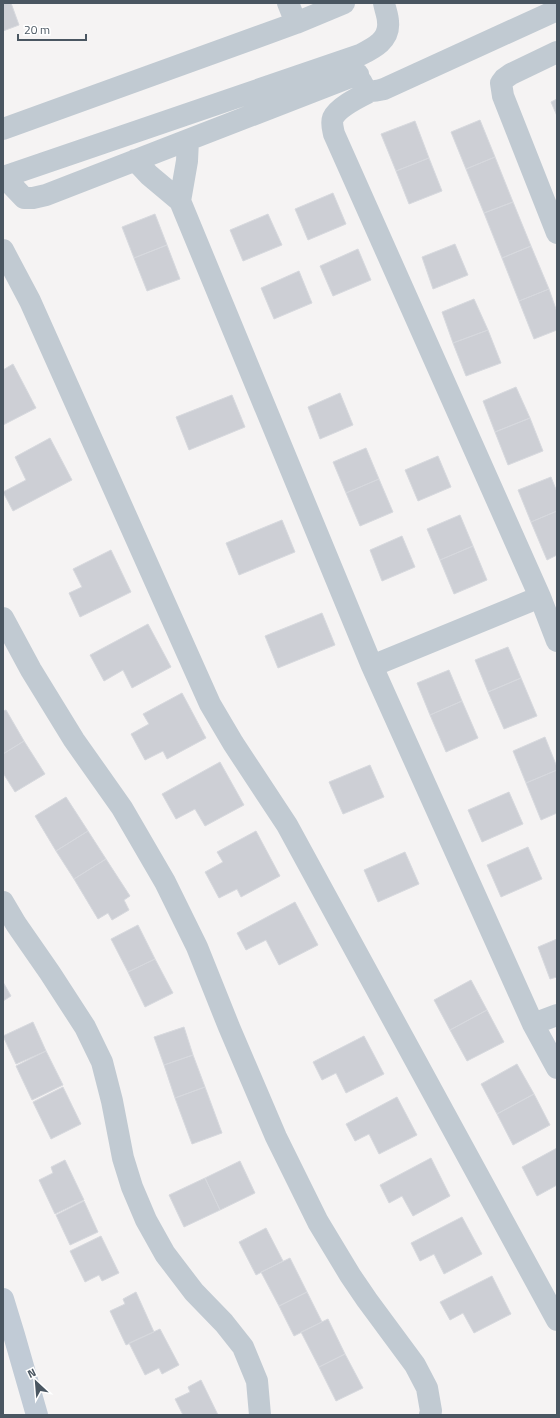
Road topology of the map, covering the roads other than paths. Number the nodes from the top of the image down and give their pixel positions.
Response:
1 (288, 3) edge
2 (344, 3) edge
3 (384, 3) edge
4 (555, 18) edge
5 (296, 23) junction
6 (557, 52) edge
7 (360, 75) junction
8 (3, 129) edge
9 (188, 140) junction
10 (135, 160) junction
11 (4, 177) edge
12 (180, 201) junction
13 (557, 233) edge
14 (3, 250) edge
15 (540, 597) junction
16 (3, 618) edge
17 (557, 641) edge
18 (372, 666) junction
19 (3, 902) edge
20 (557, 1015) edge
21 (533, 1024) junction
22 (557, 1068) edge
23 (3, 1299) edge
24 (557, 1320) edge
25 (37, 1415) edge
26 (260, 1415) edge
27 (430, 1415) edge

1 - 5 street
2 - 5 street
3 - 7 street
4 - 7 street
5 - 8 street
6 - 13 street
7 - 9 street
7 - 11 street
7 - 15 street
9 - 10 street
9 - 12 street
10 - 11 street
10 - 12 street
12 - 18 street
14 - 24 street
15 - 17 street
15 - 18 street
16 - 27 street
18 - 21 street
19 - 26 street
20 - 21 street
21 - 22 street
23 - 25 street

